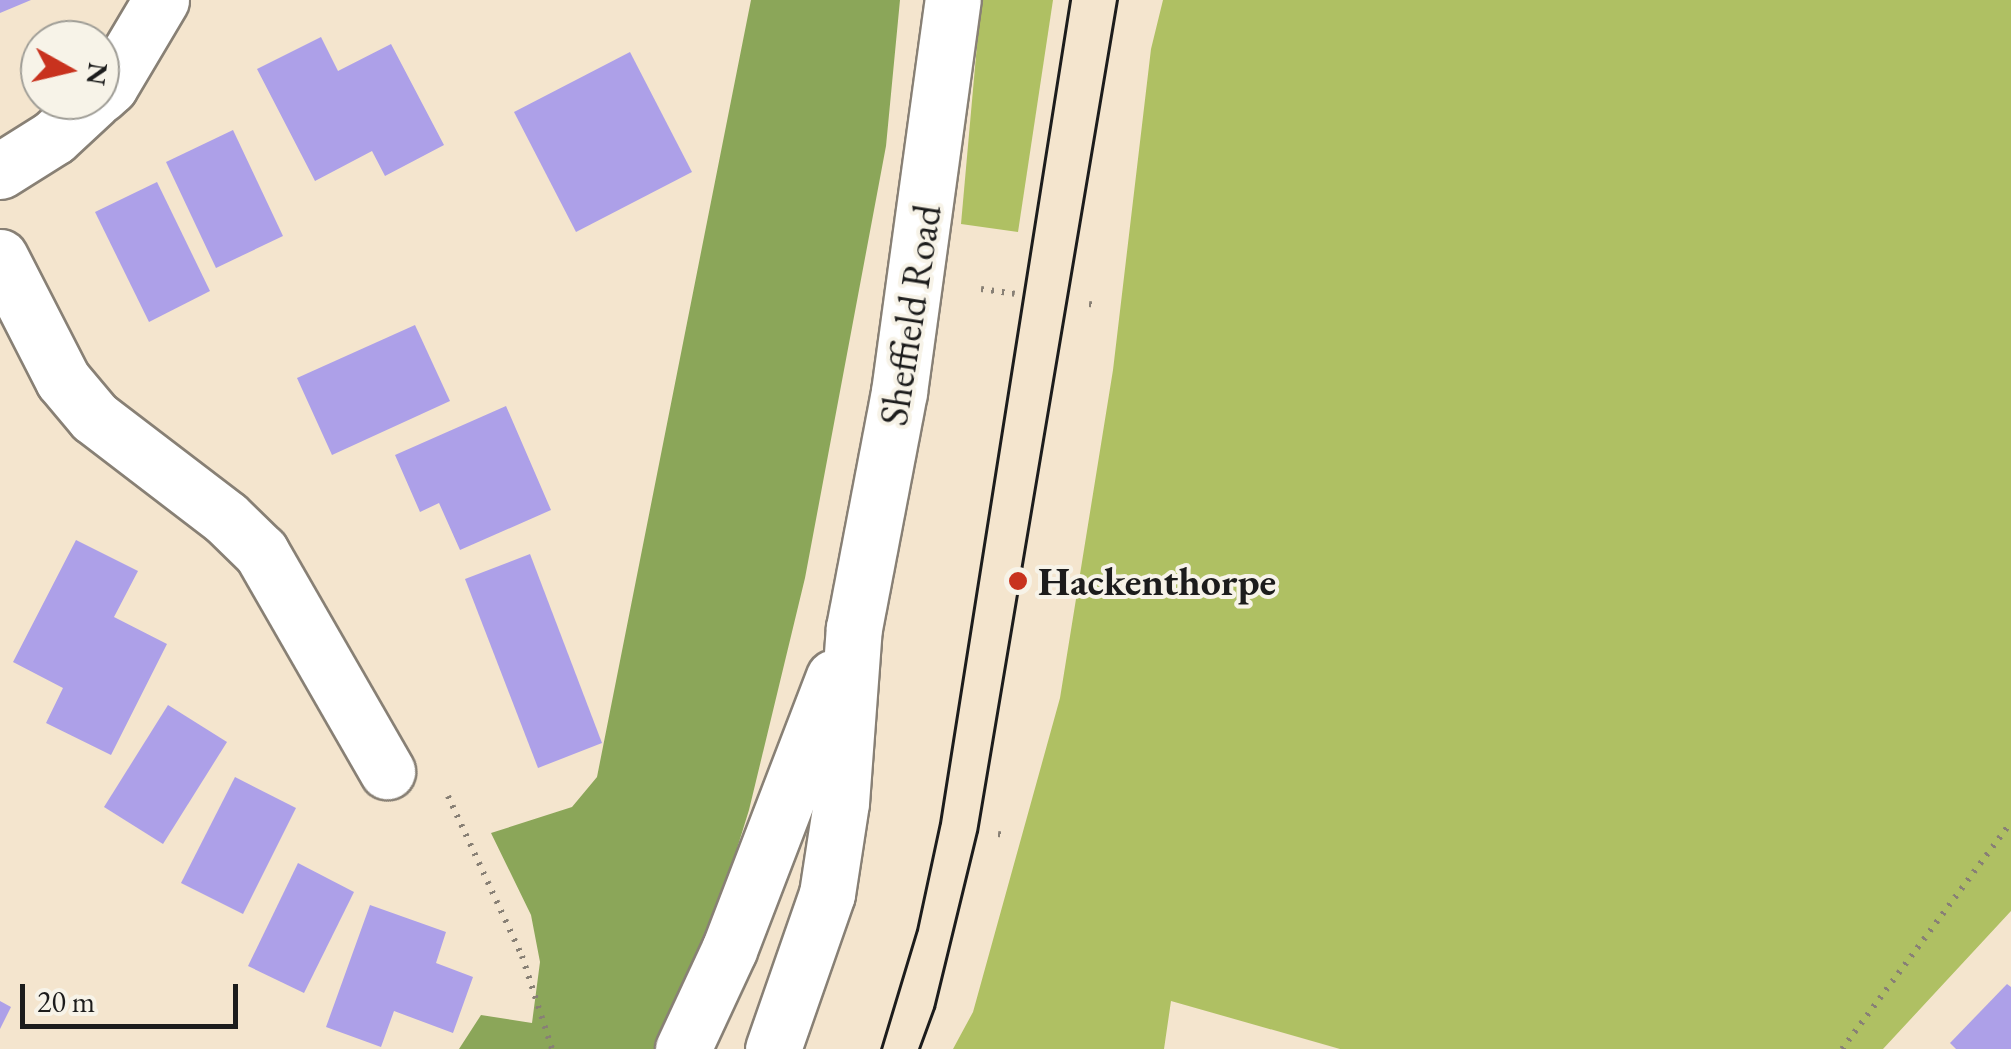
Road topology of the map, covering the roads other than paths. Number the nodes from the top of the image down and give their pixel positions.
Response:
1 (161, 0) edge
2 (953, 0) edge
3 (120, 69) edge
4 (73, 120) edge
5 (0, 171) edge
6 (0, 257) edge
7 (854, 628) junction
8 (387, 771) road end
9 (684, 1049) edge
10 (773, 1049) edge

1 - 3 street
2 - 7 street, Sheffield Road
4 - 5 street
6 - 8 street
7 - 9 street, Sheffield Road
7 - 10 street, Sheffield Road

